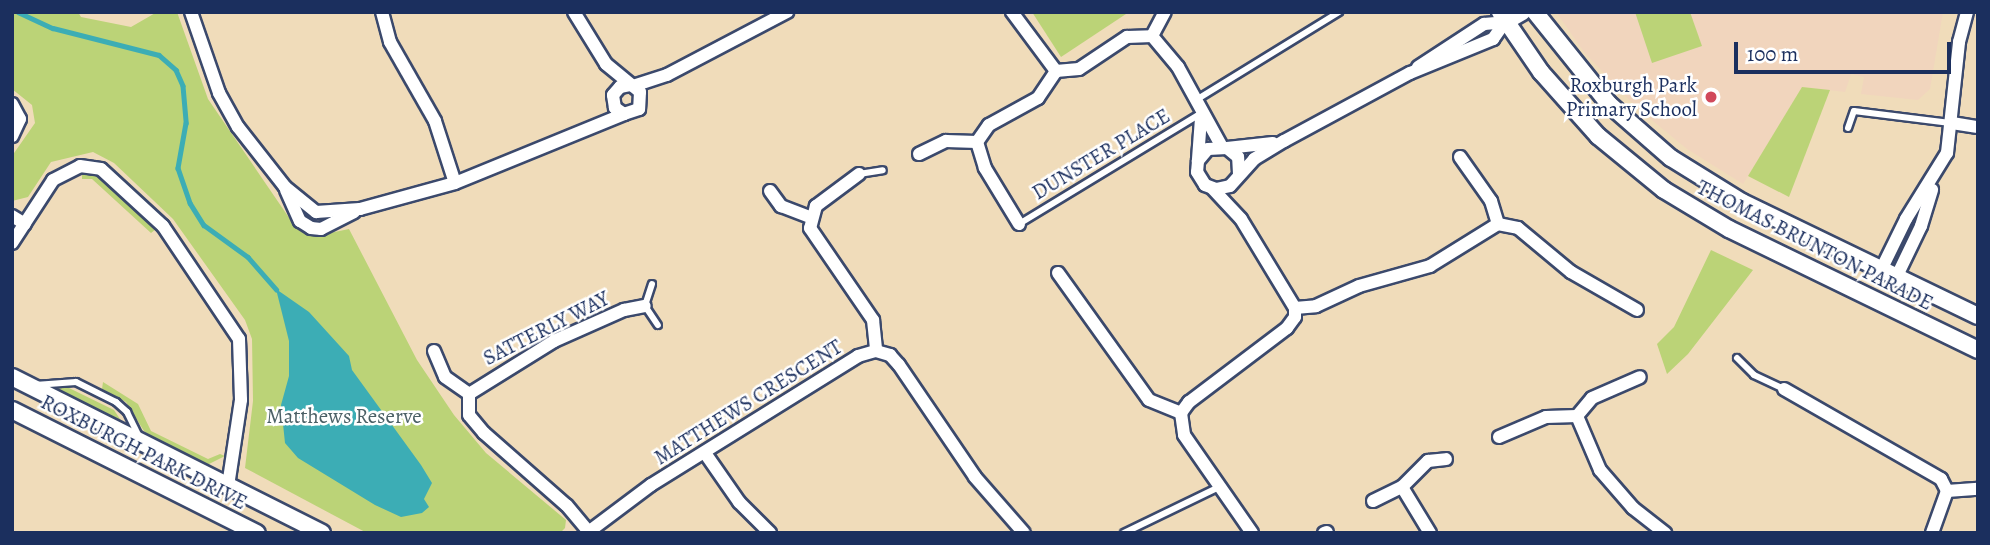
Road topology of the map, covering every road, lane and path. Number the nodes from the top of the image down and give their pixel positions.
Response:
1 (191, 12) edge
2 (382, 12) edge
3 (574, 12) edge
4 (1012, 12) edge
5 (1165, 12) edge
6 (1339, 12) edge
7 (1522, 12) edge
8 (1535, 12) edge
9 (1967, 12) edge
10 (784, 13) edge
11 (1502, 17) edge
12 (1485, 18) edge
13 (1152, 36) junction
14 (1493, 39) junction
15 (1519, 42) junction
16 (606, 64) junction
17 (1056, 71) junction
18 (1410, 73) junction
19 (667, 75) junction
20 (632, 86) junction
21 (613, 97) junction
22 (1195, 100) junction
23 (12, 104) edge
24 (642, 104) junction
25 (624, 114) junction
26 (1200, 114) junction
27 (1952, 123) junction
28 (585, 127) junction
29 (1978, 127) edge
30 (1848, 128) dead end
31 (12, 136) edge
32 (1284, 141) junction
33 (977, 142) junction
34 (1225, 147) junction
35 (919, 154) dead end
36 (1460, 157) dead end
37 (1198, 160) junction
38 (883, 170) dead end
39 (859, 174) joint
40 (1239, 176) junction
41 (1934, 179) junction
42 (455, 183) junction
43 (1212, 188) junction
44 (769, 191) dead end
45 (12, 216) edge
46 (809, 217) junction
47 (1241, 219) junction
48 (25, 224) junction
49 (1019, 224) joint
50 (1498, 224) junction
51 (12, 243) edge
52 (1881, 270) junction
53 (1058, 273) dead end
54 (1896, 278) junction
55 (652, 284) dead end
56 (1868, 297) junction
57 (1884, 304) junction
58 (645, 306) junction
59 (1295, 308) junction
60 (1637, 310) dead end
61 (1974, 311) edge
62 (658, 325) dead end
63 (1978, 350) edge
64 (433, 351) dead end
65 (876, 351) junction
66 (1737, 358) dead end
67 (12, 377) edge
68 (1640, 377) dead end
69 (30, 386) junction
70 (1784, 389) joint
71 (469, 394) junction
72 (12, 410) edge
73 (1181, 413) junction
74 (1577, 416) junction
75 (1499, 438) dead end
76 (141, 442) junction
77 (705, 453) junction
78 (1446, 459) dead end
79 (228, 486) junction
80 (1219, 487) junction
81 (1402, 487) junction
82 (1978, 489) edge
83 (1947, 491) junction
84 (1373, 501) dead end
85 (588, 532) edge
86 (257, 533) edge
87 (322, 533) edge
88 (770, 533) edge
89 (1024, 533) edge
90 (1124, 533) edge
91 (1252, 533) edge
92 (1430, 533) edge
93 (1665, 533) edge
94 (1932, 533) edge

1 - 42 street
2 - 42 street
3 - 16 street
4 - 17 street
5 - 13 street
6 - 22 lane
7 - 11 street
8 - 52 street, THOMAS BRUNTON PARADE
9 - 27 street
10 - 19 street
11 - 12 street
11 - 14 street
11 - 15 street, THOMAS BRUNTON PARADE
12 - 18 street
13 - 17 street
13 - 22 street
14 - 15 street
14 - 18 street
15 - 56 street, THOMAS BRUNTON PARADE
16 - 20 street
16 - 21 street
17 - 33 street
18 - 32 street
19 - 20 street
19 - 24 street
20 - 21 street
20 - 24 street
21 - 25 street
21 - 28 street
22 - 26 street
23 - 31 street
24 - 25 street
25 - 28 street
26 - 34 street
26 - 37 street
26 - 49 lane, DUNSTER PLACE
27 - 29 street
27 - 30 lane
27 - 41 street
28 - 42 street
32 - 34 street
32 - 40 street
33 - 35 street
33 - 49 street
34 - 37 street
34 - 40 street
36 - 50 street
37 - 43 street
38 - 39 lane
39 - 46 street
40 - 43 street
40 - 47 street
41 - 52 street
41 - 54 street
43 - 47 street
44 - 46 street
45 - 48 street
46 - 65 street
47 - 59 street
48 - 51 street
48 - 79 street
50 - 59 street
50 - 60 street
52 - 54 street, THOMAS BRUNTON PARADE
52 - 56 street
53 - 73 street
54 - 57 street
54 - 61 street, THOMAS BRUNTON PARADE
55 - 58 lane
56 - 57 street, THOMAS BRUNTON PARADE
57 - 63 street, THOMAS BRUNTON PARADE
58 - 62 lane
58 - 71 street, SATTERLY WAY
59 - 73 street
64 - 71 street
65 - 77 street, MATTHEWS CRESCENT
65 - 89 street, MATTHEWS CRESCENT
66 - 70 lane
67 - 69 street, ROXBURGH PARK DRIVE
68 - 74 street
69 - 76 street, ROXBURGH PARK DRIVE
69 - 76 lane, ROXBURGH PARK DRIVE
70 - 83 street
71 - 85 street
72 - 86 street, ROXBURGH PARK DRIVE
73 - 80 street
74 - 75 street
74 - 93 street
76 - 79 street, ROXBURGH PARK DRIVE
77 - 85 street, MATTHEWS CRESCENT
77 - 88 street
78 - 81 street
79 - 87 street, ROXBURGH PARK DRIVE
80 - 90 lane
80 - 91 street
81 - 84 street
81 - 92 street
82 - 83 street
83 - 94 street

